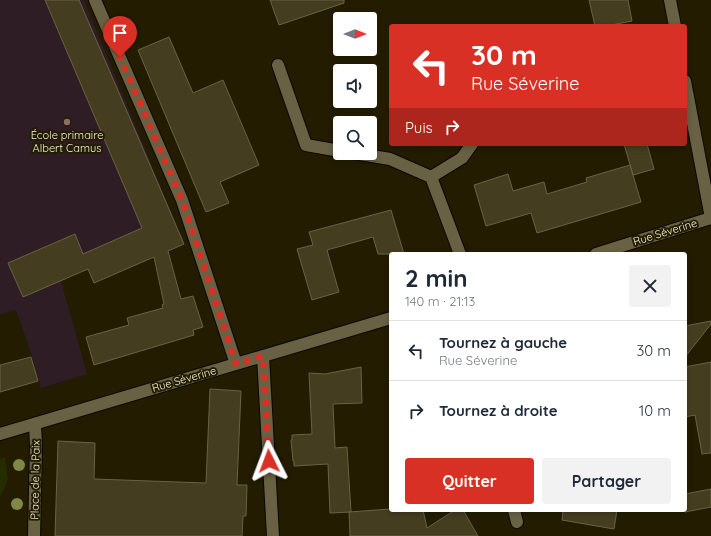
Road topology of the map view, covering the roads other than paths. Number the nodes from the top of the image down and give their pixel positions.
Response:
1 (96, 0) edge
2 (670, 0) edge
3 (675, 24) edge
4 (278, 65) dead end
5 (687, 92) edge
6 (471, 146) edge
7 (333, 150) edge
8 (377, 157) edge
9 (432, 178) junction
10 (711, 218) edge
11 (459, 252) edge
12 (602, 252) edge
13 (389, 319) edge
14 (263, 356) junction
15 (236, 364) junction
16 (35, 424) junction
17 (0, 434) edge
18 (34, 536) edge
19 (273, 536) edge

1 - 15 street
2 - 3 street
4 - 7 street
5 - 10 street
6 - 9 street
8 - 9 street
9 - 11 street
10 - 12 street, Rue Séverine
13 - 14 street, Rue Séverine
14 - 15 street, Rue Séverine
14 - 19 street
15 - 16 street, Rue Séverine
16 - 17 street, Rue Séverine
16 - 18 street, Place de la Paix

